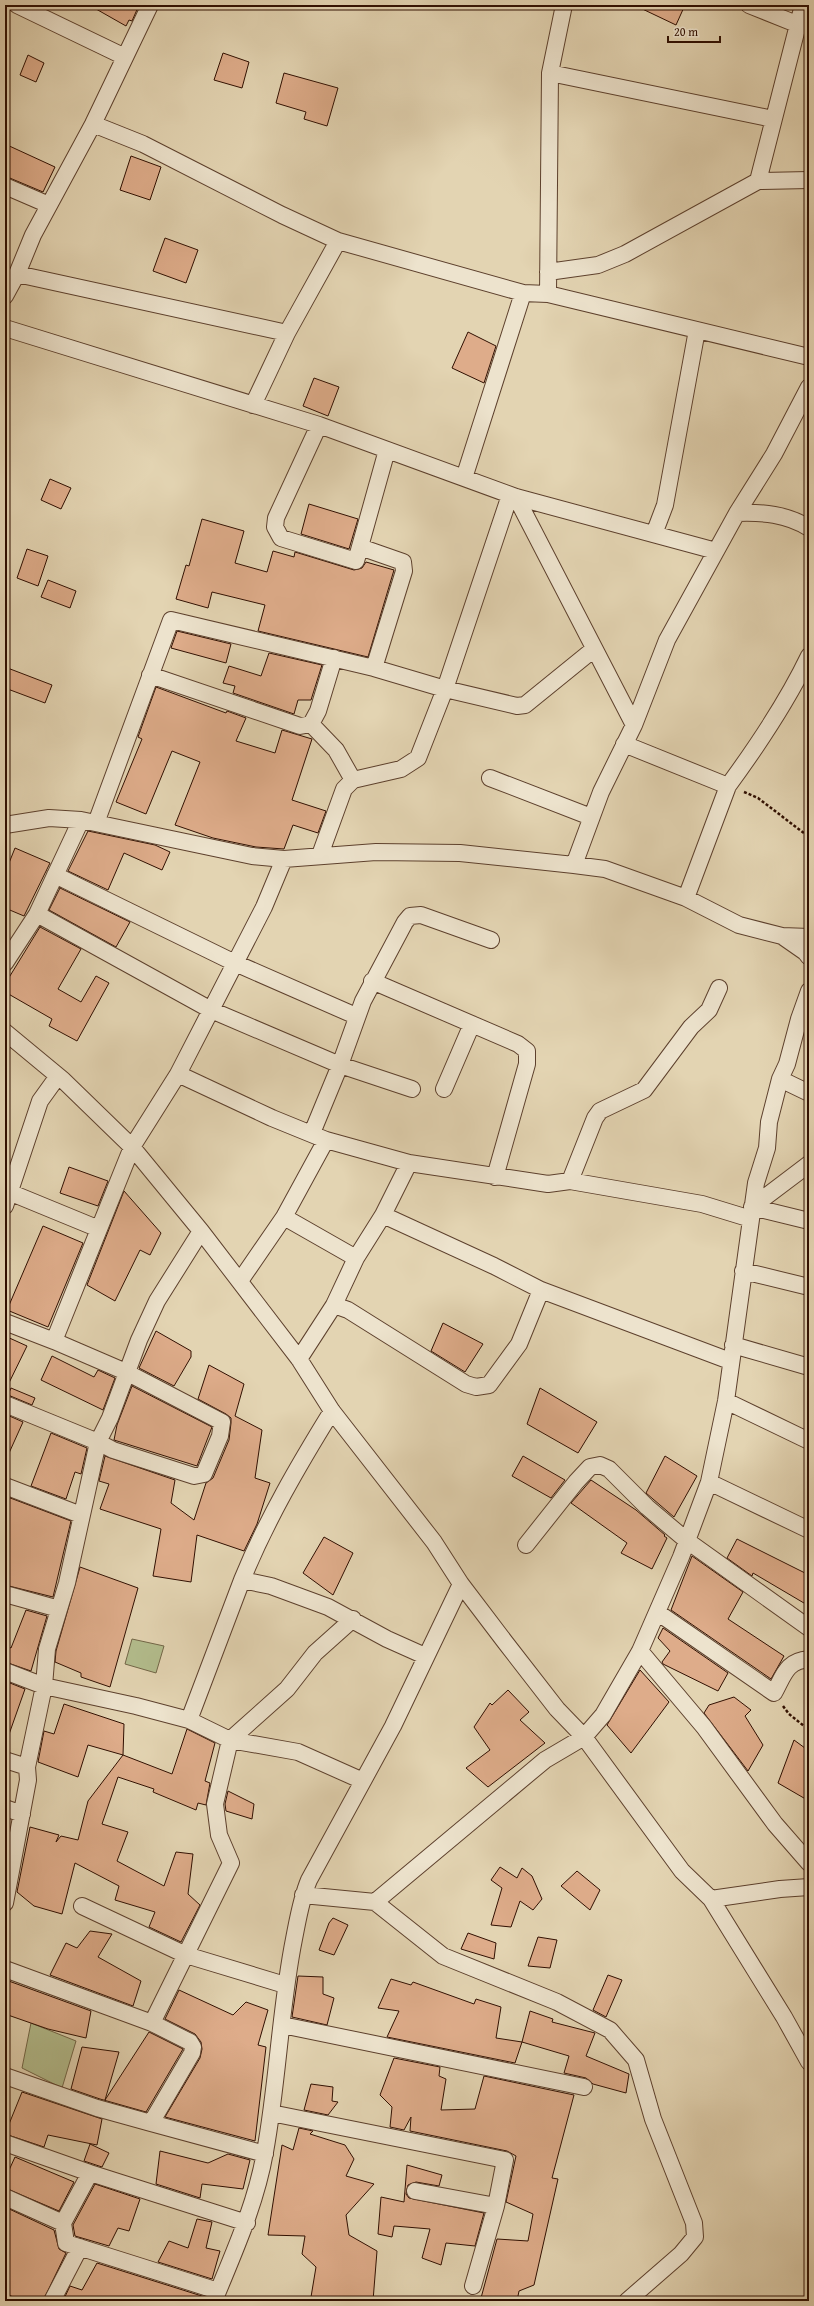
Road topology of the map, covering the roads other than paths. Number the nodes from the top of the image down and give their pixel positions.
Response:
1 (17, 5) edge
2 (150, 5) edge
3 (564, 5) edge
4 (749, 5) edge
5 (803, 5) edge
6 (799, 25) junction
7 (125, 56) junction
8 (550, 74) junction
9 (773, 119) junction
10 (93, 124) junction
11 (809, 180) edge
12 (758, 181) junction
13 (5, 186) edge
14 (49, 205) junction
15 (338, 240) junction
16 (548, 272) junction
17 (17, 274) junction
18 (523, 293) junction
19 (548, 294) junction
20 (5, 296) edge
21 (5, 328) edge
22 (697, 330) junction
23 (287, 334) junction
24 (809, 357) edge
25 (809, 387) edge
26 (253, 405) junction
27 (319, 425) junction
28 (387, 450) junction
29 (464, 478) junction
30 (513, 496) junction
31 (736, 513) junction
32 (809, 528) edge
33 (654, 534) junction
34 (360, 546) junction
35 (716, 551) junction
36 (594, 648) junction
37 (809, 656) edge
38 (334, 658) junction
39 (374, 668) junction
40 (150, 675) junction
41 (445, 689) junction
42 (311, 724) junction
43 (634, 725) junction
44 (624, 744) junction
45 (490, 778) dead end
46 (353, 780) junction
47 (728, 786) junction
48 (591, 816) junction
49 (89, 821) junction
50 (5, 825) edge
51 (320, 855) junction
52 (284, 859) junction
53 (574, 865) junction
54 (56, 875) junction
55 (686, 898) junction
56 (37, 914) junction
57 (782, 936) junction
58 (809, 937) edge
59 (490, 940) dead end
60 (809, 957) edge
61 (5, 963) edge
62 (235, 963) junction
63 (372, 981) junction
64 (719, 988) dead end
65 (809, 991) edge
66 (211, 1010) junction
67 (356, 1016) junction
68 (804, 1020) edge
69 (472, 1024) junction
70 (5, 1032) edge
71 (340, 1065) junction
72 (178, 1074) junction
73 (58, 1076) junction
74 (780, 1080) junction
75 (412, 1089) dead end
76 (444, 1089) dead end
77 (809, 1093) edge
78 (319, 1136) junction
79 (132, 1148) junction
80 (409, 1163) junction
81 (809, 1164) edge
82 (495, 1177) junction
83 (570, 1181) junction
84 (7, 1199) edge
85 (752, 1213) junction
86 (383, 1215) junction
87 (284, 1217) junction
88 (809, 1221) edge
89 (99, 1229) junction
90 (201, 1232) junction
91 (356, 1258) junction
92 (743, 1271) junction
93 (240, 1281) junction
94 (809, 1287) edge
95 (541, 1290) junction
96 (334, 1305) junction
97 (5, 1322) edge
98 (54, 1342) junction
99 (732, 1345) junction
100 (299, 1359) junction
101 (730, 1361) junction
102 (809, 1368) edge
103 (126, 1372) junction
104 (726, 1402) junction
105 (5, 1404) edge
106 (332, 1411) junction
107 (809, 1441) edge
108 (98, 1442) junction
109 (709, 1482) junction
110 (5, 1486) edge
111 (81, 1515) junction
112 (809, 1530) edge
113 (686, 1540) junction
114 (526, 1545) dead end
115 (242, 1580) junction
116 (461, 1584) junction
117 (5, 1594) edge
118 (59, 1608) junction
119 (657, 1612) junction
120 (353, 1619) junction
121 (809, 1628) edge
122 (640, 1651) junction
123 (425, 1656) junction
124 (809, 1659) edge
125 (5, 1671) edge
126 (44, 1686) junction
127 (189, 1720) junction
128 (584, 1738) junction
129 (230, 1740) junction
130 (5, 1760) edge
131 (27, 1767) junction
132 (363, 1781) junction
133 (5, 1808) edge
134 (22, 1814) junction
135 (809, 1863) edge
136 (809, 1887) edge
137 (303, 1895) junction
138 (711, 1899) junction
139 (374, 1902) junction
140 (5, 1903) edge
141 (82, 1906) dead end
142 (186, 1955) junction
143 (5, 1969) edge
144 (285, 1985) junction
145 (152, 2023) junction
146 (282, 2025) junction
147 (809, 2062) edge
148 (5, 2076) edge
149 (584, 2087) dead end
150 (271, 2114) junction
151 (151, 2123) junction
152 (5, 2143) edge
153 (265, 2154) junction
154 (90, 2173) junction
155 (414, 2191) dead end
156 (5, 2197) edge
157 (496, 2206) junction
158 (63, 2223) junction
159 (247, 2223) junction
160 (80, 2247) junction
161 (473, 2286) dead end
162 (216, 2296) edge
163 (52, 2301) edge
164 (628, 2301) edge

1 - 7 street
2 - 7 street
3 - 8 street
4 - 6 street
5 - 6 street
6 - 9 street
7 - 10 street
8 - 9 street
8 - 16 street
9 - 12 street
10 - 14 street
10 - 15 street
11 - 12 street
12 - 16 street
13 - 14 street
14 - 17 street
15 - 18 street
15 - 23 street
16 - 19 street
17 - 20 street
17 - 23 street
18 - 19 street
18 - 29 street
19 - 22 street
21 - 26 street
22 - 24 street
22 - 33 street
23 - 26 street
25 - 31 street
26 - 27 street
27 - 28 street
27 - 34 street
28 - 29 street
28 - 34 street
29 - 30 street
30 - 33 street
30 - 36 street
30 - 41 street
31 - 32 street
31 - 35 street
33 - 35 street
34 - 39 street
35 - 43 street
36 - 41 street
36 - 43 street
37 - 47 street
38 - 39 street
38 - 40 street
38 - 42 street
39 - 41 street
40 - 42 street
40 - 49 street
41 - 46 street
42 - 46 street
43 - 44 street
44 - 47 street
44 - 48 street
45 - 48 street
46 - 51 street
47 - 55 street
48 - 53 street
49 - 50 street
49 - 52 street
49 - 54 street
51 - 52 street
51 - 53 street
52 - 62 street
53 - 55 street
54 - 56 street
54 - 62 street
55 - 57 street
56 - 61 street
56 - 66 street
57 - 58 street
57 - 60 street
59 - 63 street
62 - 66 street
62 - 67 street
63 - 67 street
63 - 69 street
64 - 83 street
65 - 68 street
66 - 71 street
66 - 72 street
67 - 71 street
68 - 74 street
69 - 76 street
69 - 82 street
70 - 73 street
71 - 75 street
71 - 78 street
72 - 78 street
72 - 79 street
73 - 79 street
73 - 84 street
74 - 77 street
74 - 85 street
78 - 80 street
78 - 87 street
79 - 89 street
79 - 90 street
80 - 82 street
80 - 86 street
81 - 85 street
82 - 83 street
83 - 85 street
84 - 89 street
85 - 88 street
85 - 92 street
86 - 91 street
86 - 95 street
87 - 91 street
87 - 93 street
89 - 98 street
90 - 93 street
90 - 103 street
91 - 96 street
92 - 94 street
92 - 99 street
93 - 100 street
95 - 96 street
95 - 101 street
96 - 100 street
97 - 98 street
98 - 103 street
99 - 101 street
99 - 102 street
100 - 106 street
101 - 104 street
103 - 108 street
103 - 108 street
104 - 107 street
104 - 109 street
105 - 108 street
106 - 115 street
106 - 116 street
108 - 111 street
109 - 112 street
109 - 113 street
110 - 111 street
111 - 118 street
113 - 114 street
113 - 119 street
113 - 121 street
115 - 120 street
115 - 127 street
116 - 123 street
116 - 128 street
117 - 118 street
118 - 126 street
119 - 122 street
119 - 124 street
120 - 123 street
120 - 129 street
122 - 128 street
122 - 135 street
123 - 132 street
125 - 126 street
126 - 127 street
126 - 131 street
127 - 129 street
128 - 138 street
128 - 139 street
129 - 132 street
129 - 142 street
130 - 131 street
131 - 134 street
132 - 137 street
133 - 134 street
134 - 140 street
136 - 138 street
137 - 139 street
137 - 144 street
138 - 147 street
139 - 164 street
141 - 142 street
142 - 144 street
142 - 145 street
143 - 145 street
144 - 146 street
145 - 151 street
146 - 149 street
146 - 150 street
148 - 151 street
150 - 153 street
150 - 157 street
151 - 153 street
152 - 154 street
153 - 159 street
154 - 158 street
154 - 159 street
155 - 157 street
156 - 158 street
157 - 161 street
158 - 160 street
159 - 162 street
160 - 162 street
160 - 163 street

